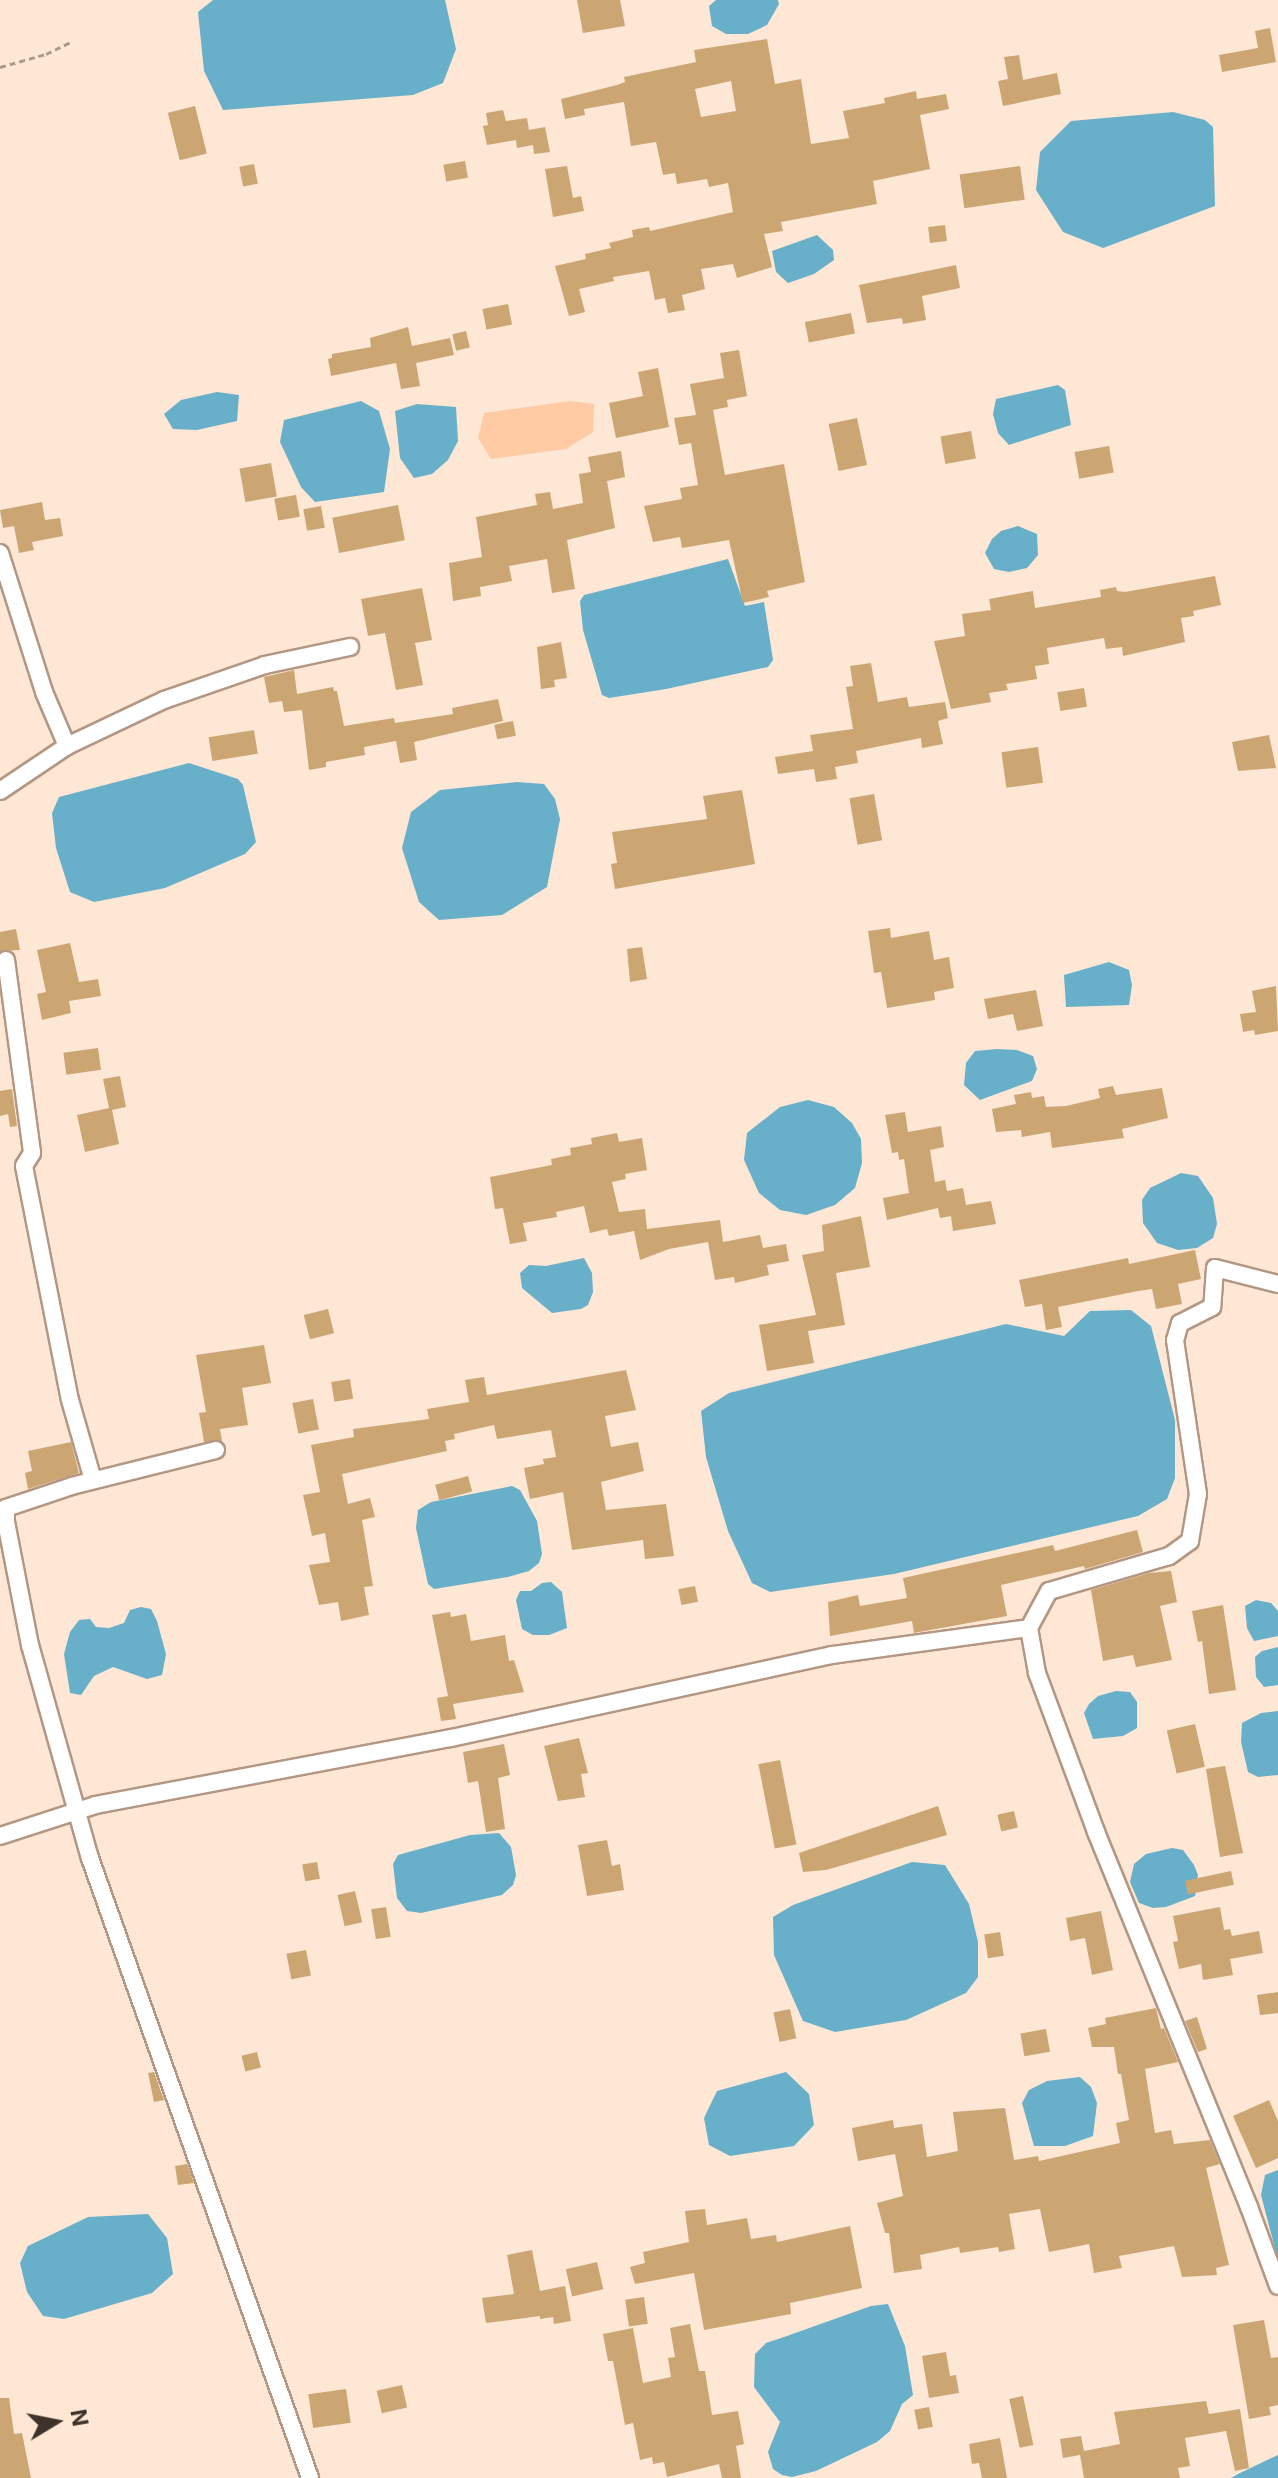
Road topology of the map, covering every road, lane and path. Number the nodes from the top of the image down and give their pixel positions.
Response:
1 (73, 41) dead end
2 (0, 67) edge
3 (0, 553) edge
4 (350, 647) dead end
5 (67, 746) junction
6 (0, 791) edge
7 (6, 960) dead end
8 (1278, 1284) edge
9 (216, 1450) dead end
10 (93, 1480) junction
11 (1029, 1628) junction
12 (77, 1810) junction
13 (0, 1836) edge
14 (1278, 2286) edge
15 (310, 2478) edge

1 - 2 path
3 - 5 street
4 - 5 street
5 - 6 street
7 - 10 street
8 - 11 street
9 - 10 street
10 - 12 street
11 - 12 street
11 - 14 street
12 - 13 street
12 - 15 street

